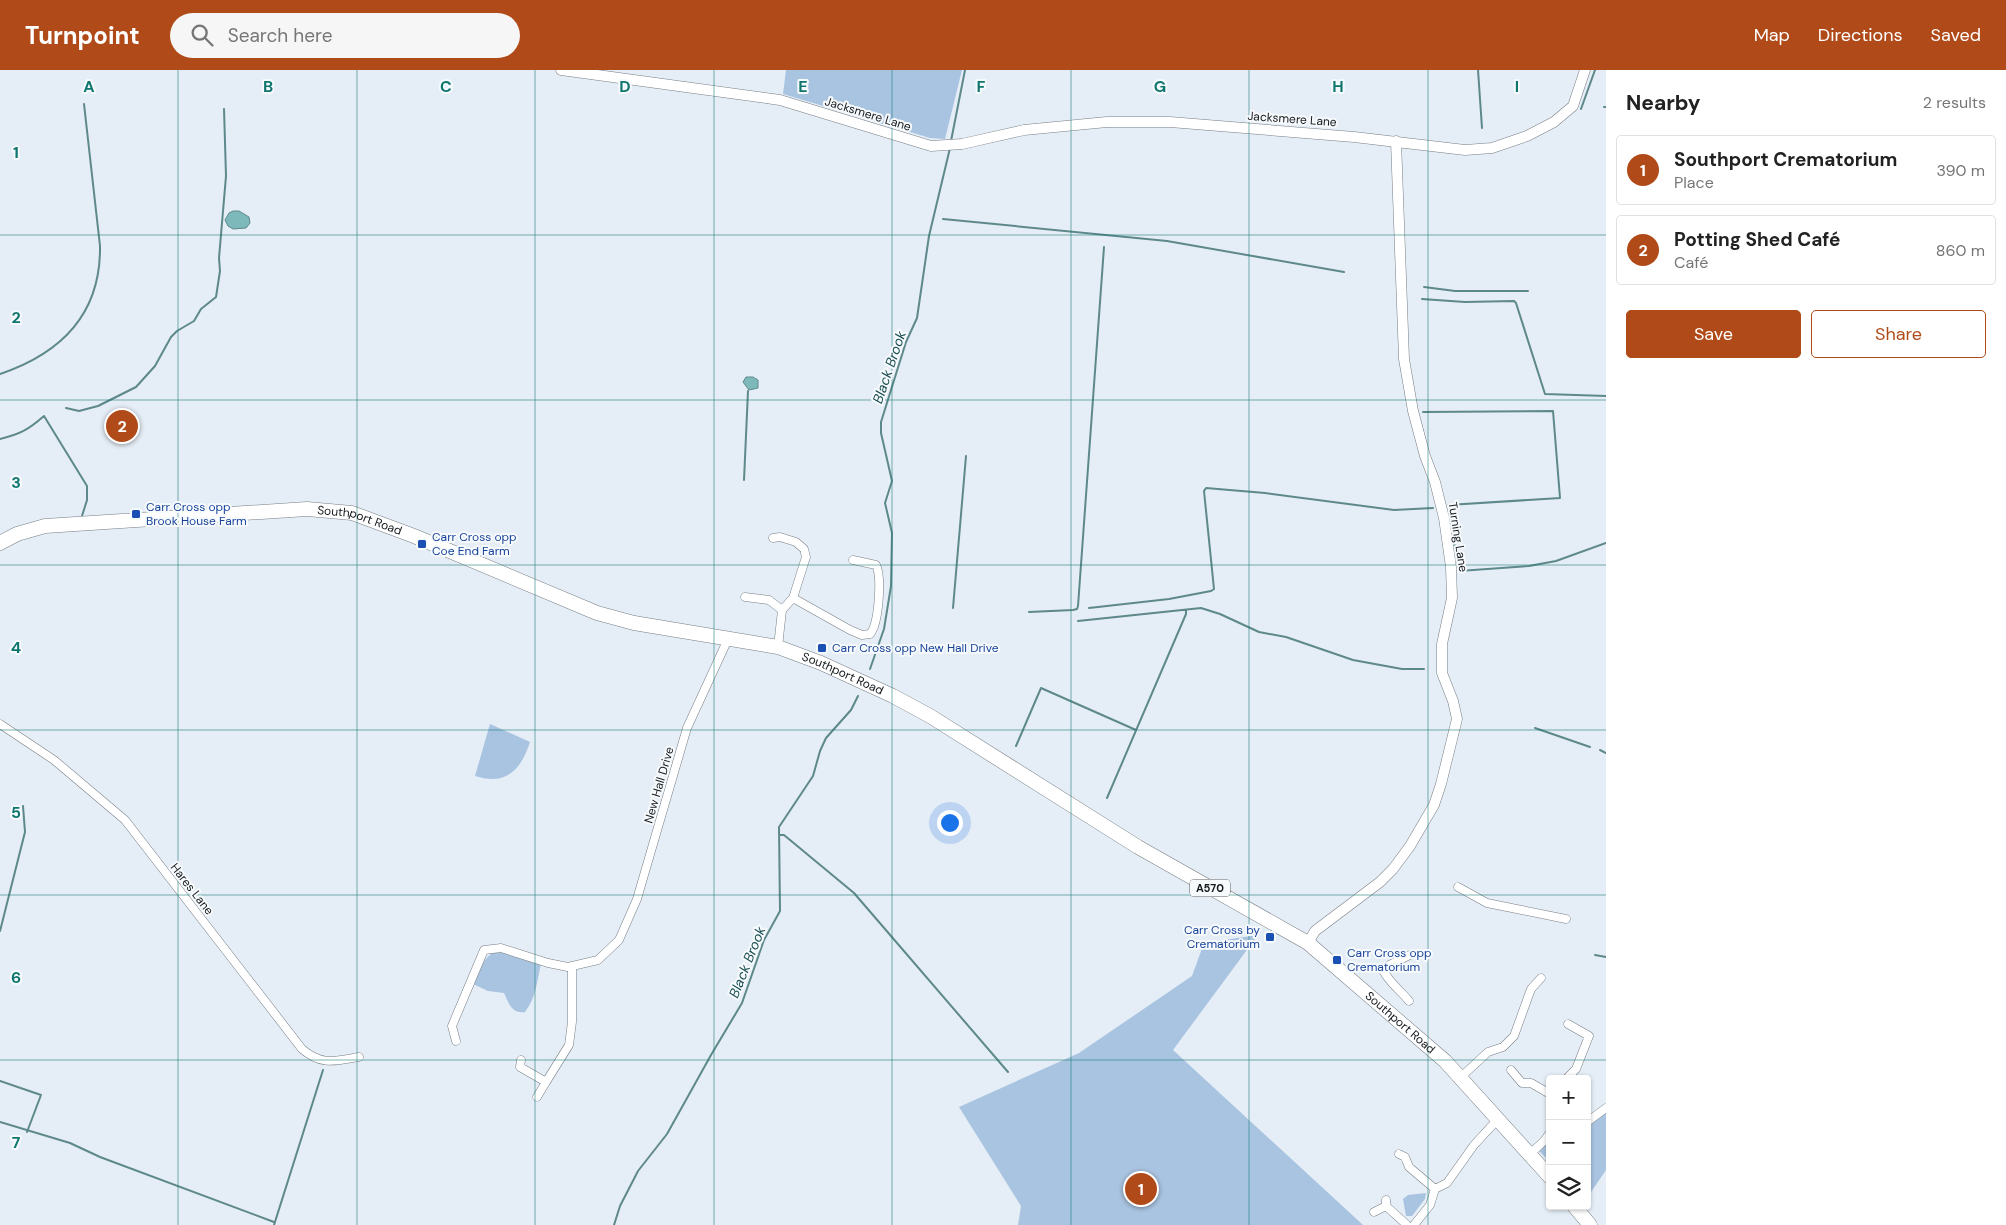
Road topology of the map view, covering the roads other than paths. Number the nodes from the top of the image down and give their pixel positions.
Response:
1 (560, 70) edge
2 (1585, 70) edge
3 (1396, 141) junction
4 (773, 538) dead end
5 (0, 543) edge
6 (853, 560) dead end
7 (745, 597) dead end
8 (793, 598) junction
9 (782, 610) junction
10 (728, 639) junction
11 (778, 647) junction
12 (0, 724) edge
13 (1458, 887) dead end
14 (1566, 919) dead end
15 (1308, 943) junction
16 (1410, 955) dead end
17 (568, 967) junction
18 (1541, 978) dead end
19 (1409, 1001) dead end
20 (1568, 1024) dead end
21 (456, 1041) dead end
22 (359, 1057) dead end
23 (521, 1060) dead end
24 (1511, 1070) dead end
25 (1570, 1075) edge
26 (1460, 1077) junction
27 (546, 1082) junction
28 (1546, 1092) edge
29 (537, 1097) dead end
30 (1606, 1108) edge
31 (1498, 1118) junction
32 (1590, 1120) edge
33 (1546, 1138) edge
34 (1400, 1154) dead end
35 (1530, 1154) junction
36 (1546, 1172) edge
37 (1435, 1189) junction
38 (1577, 1210) edge
39 (1374, 1212) dead end
40 (1406, 1225) edge
41 (1414, 1225) edge
42 (1590, 1225) edge

1 - 3 main road, Jacksmere Lane
2 - 3 main road, Jacksmere Lane
3 - 15 main road, Turning Lane
4 - 8 street
5 - 10 highway, Southport Road / A570
6 - 8 street
7 - 9 street
8 - 9 street
9 - 11 street
10 - 11 highway, Southport Road / A570
10 - 17 street, New Hall Drive
11 - 15 highway, Southport Road / A570
12 - 22 street, Hares Lane
13 - 14 street
15 - 26 highway, Southport Road / A570
16 - 19 street
17 - 21 street
17 - 27 street
18 - 26 street
20 - 25 street
23 - 27 street
24 - 28 street
26 - 31 highway, Southport Road / A570
27 - 29 street
30 - 32 street
31 - 35 highway, Southport Road / A570
31 - 37 street
33 - 35 street
34 - 37 street
35 - 36 highway, Southport Road / A570
37 - 41 street
38 - 42 highway
39 - 40 street

